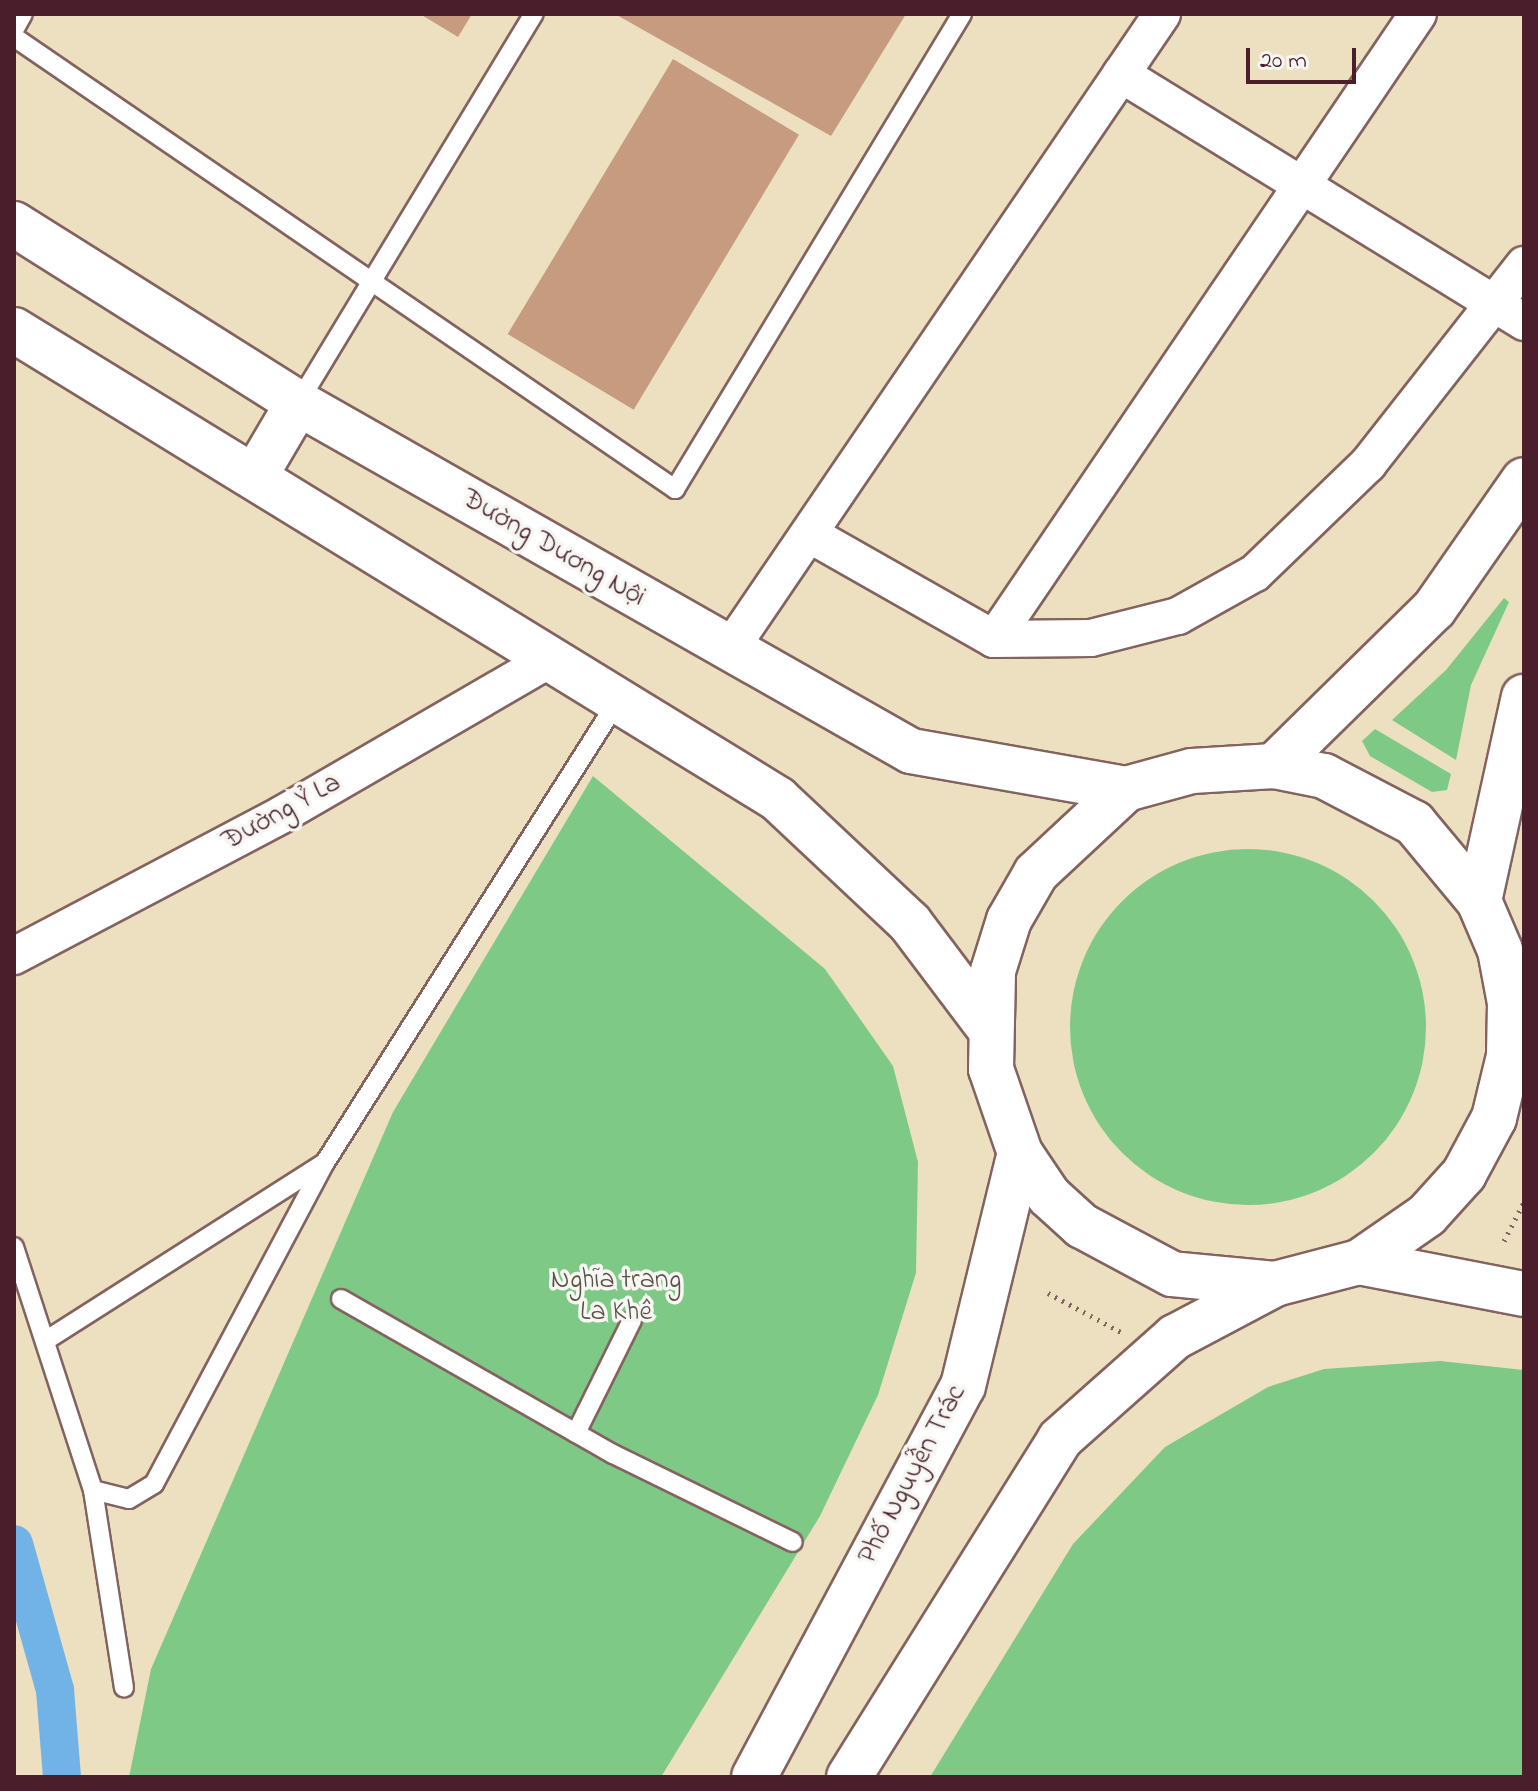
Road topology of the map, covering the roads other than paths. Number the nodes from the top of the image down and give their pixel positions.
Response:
1 (23, 14) edge
2 (534, 14) edge
3 (962, 14) edge
4 (1162, 14) edge
5 (1418, 14) edge
6 (14, 30) edge
7 (14, 37) edge
8 (1121, 74) junction
9 (1300, 188) junction
10 (14, 224) edge
11 (1524, 265) edge
12 (371, 285) junction
13 (1510, 315) edge
14 (14, 330) edge
15 (298, 403) junction
16 (255, 476) junction
17 (1524, 480) edge
18 (811, 535) junction
19 (994, 639) junction
20 (730, 649) junction
21 (545, 662) junction
22 (1524, 697) edge
23 (617, 702) junction
24 (1274, 766) junction
25 (1126, 789) junction
26 (1479, 901) junction
27 (14, 956) edge
28 (987, 1025) junction
29 (1516, 1063) edge
30 (1020, 1153) junction
31 (326, 1161) junction
32 (14, 1247) edge
33 (1359, 1262) junction
34 (1275, 1284) junction
35 (1524, 1294) edge
36 (341, 1299) dead end
37 (632, 1320) dead end
38 (45, 1341) junction
39 (576, 1433) junction
40 (93, 1490) junction
41 (793, 1542) dead end
42 (124, 1688) dead end
43 (754, 1777) edge
44 (849, 1777) edge

1 - 6 lane
2 - 12 lane
3 - 12 lane
4 - 8 street
5 - 9 street
7 - 12 lane
8 - 9 street
8 - 18 street
9 - 13 street
9 - 19 street
10 - 15 main road, Đường Dương Nội
11 - 13 street
12 - 15 lane
13 - 19 street
14 - 16 main road
15 - 16 main road
15 - 20 main road, Đường Dương Nội
16 - 21 main road
17 - 24 main road
18 - 19 street
18 - 20 street
20 - 25 main road, Đường Dương Nội
21 - 23 main road
21 - 27 street, Đường Ỷ La
22 - 26 main road
23 - 28 main road
23 - 31 lane
24 - 25 main road
24 - 26 main road
25 - 28 main road
26 - 29 main road
28 - 30 main road
29 - 33 main road
30 - 34 main road
30 - 43 main road, Phố Nguyễn Trác
31 - 38 lane
31 - 40 lane
32 - 38 lane
33 - 34 main road
33 - 35 main road
34 - 44 main road
36 - 39 lane
37 - 39 lane
38 - 40 lane
39 - 41 lane
40 - 42 lane

